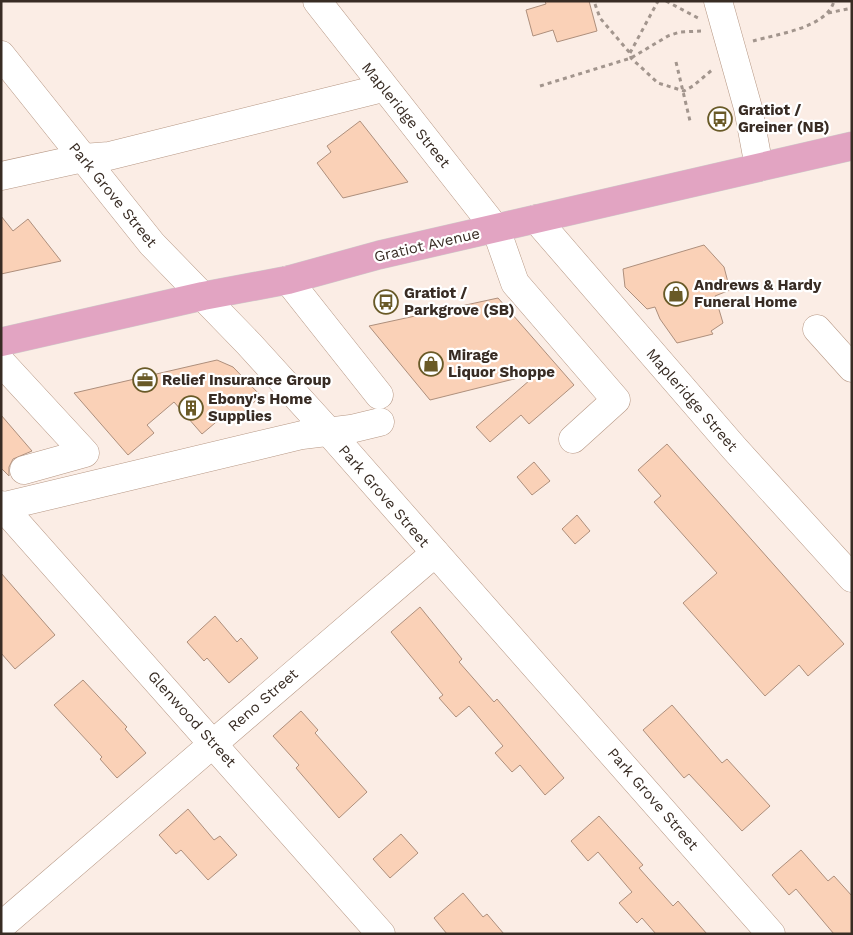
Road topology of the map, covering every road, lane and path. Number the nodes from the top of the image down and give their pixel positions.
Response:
1 (316, 1) edge
2 (658, 1) edge
3 (718, 1) edge
4 (595, 4) dead end
5 (852, 8) edge
6 (828, 14) dead end
7 (729, 42) junction
8 (630, 53) junction
9 (1, 55) edge
10 (631, 58) junction
11 (676, 62) dead end
12 (540, 86) dead end
13 (383, 88) junction
14 (684, 91) junction
15 (690, 121) dead end
16 (852, 146) edge
17 (82, 158) junction
18 (759, 168) junction
19 (1, 176) edge
20 (536, 219) junction
21 (496, 229) junction
22 (288, 280) junction
23 (203, 296) junction
24 (817, 329) dead end
25 (1, 342) edge
26 (1, 362) edge
27 (852, 368) edge
28 (379, 395) dead end
29 (380, 422) dead end
30 (328, 432) junction
31 (573, 438) dead end
32 (24, 470) dead end
33 (2, 506) edge
34 (435, 553) junction
35 (852, 578) edge
36 (213, 743) junction
37 (1, 926) edge
38 (381, 934) edge
39 (771, 934) edge

1 - 13 street, Mapleridge Street
2 - 8 path
3 - 7 street
4 - 8 path
5 - 6 path
7 - 10 path
7 - 14 path
7 - 18 street
8 - 10 path
9 - 17 street, Park Grove Street
10 - 12 path
10 - 14 path
11 - 14 path
13 - 17 street
13 - 21 street, Mapleridge Street
14 - 15 path
16 - 18 main road, Gratiot Avenue
17 - 19 street
17 - 23 street, Park Grove Street
18 - 20 main road, Gratiot Avenue
20 - 21 main road, Gratiot Avenue
20 - 35 street, Mapleridge Street
21 - 22 main road, Gratiot Avenue
21 - 31 street, Mapleridge Street
22 - 23 main road, Gratiot Avenue
22 - 28 street
23 - 25 main road, Gratiot Avenue
23 - 30 street, Park Grove Street
24 - 27 street
26 - 32 street
29 - 30 street
30 - 33 street
30 - 34 street, Park Grove Street
33 - 36 street, Glenwood Street
34 - 36 street, Reno Street
34 - 39 street, Park Grove Street
36 - 37 street, Reno Street
36 - 38 street, Glenwood Street

